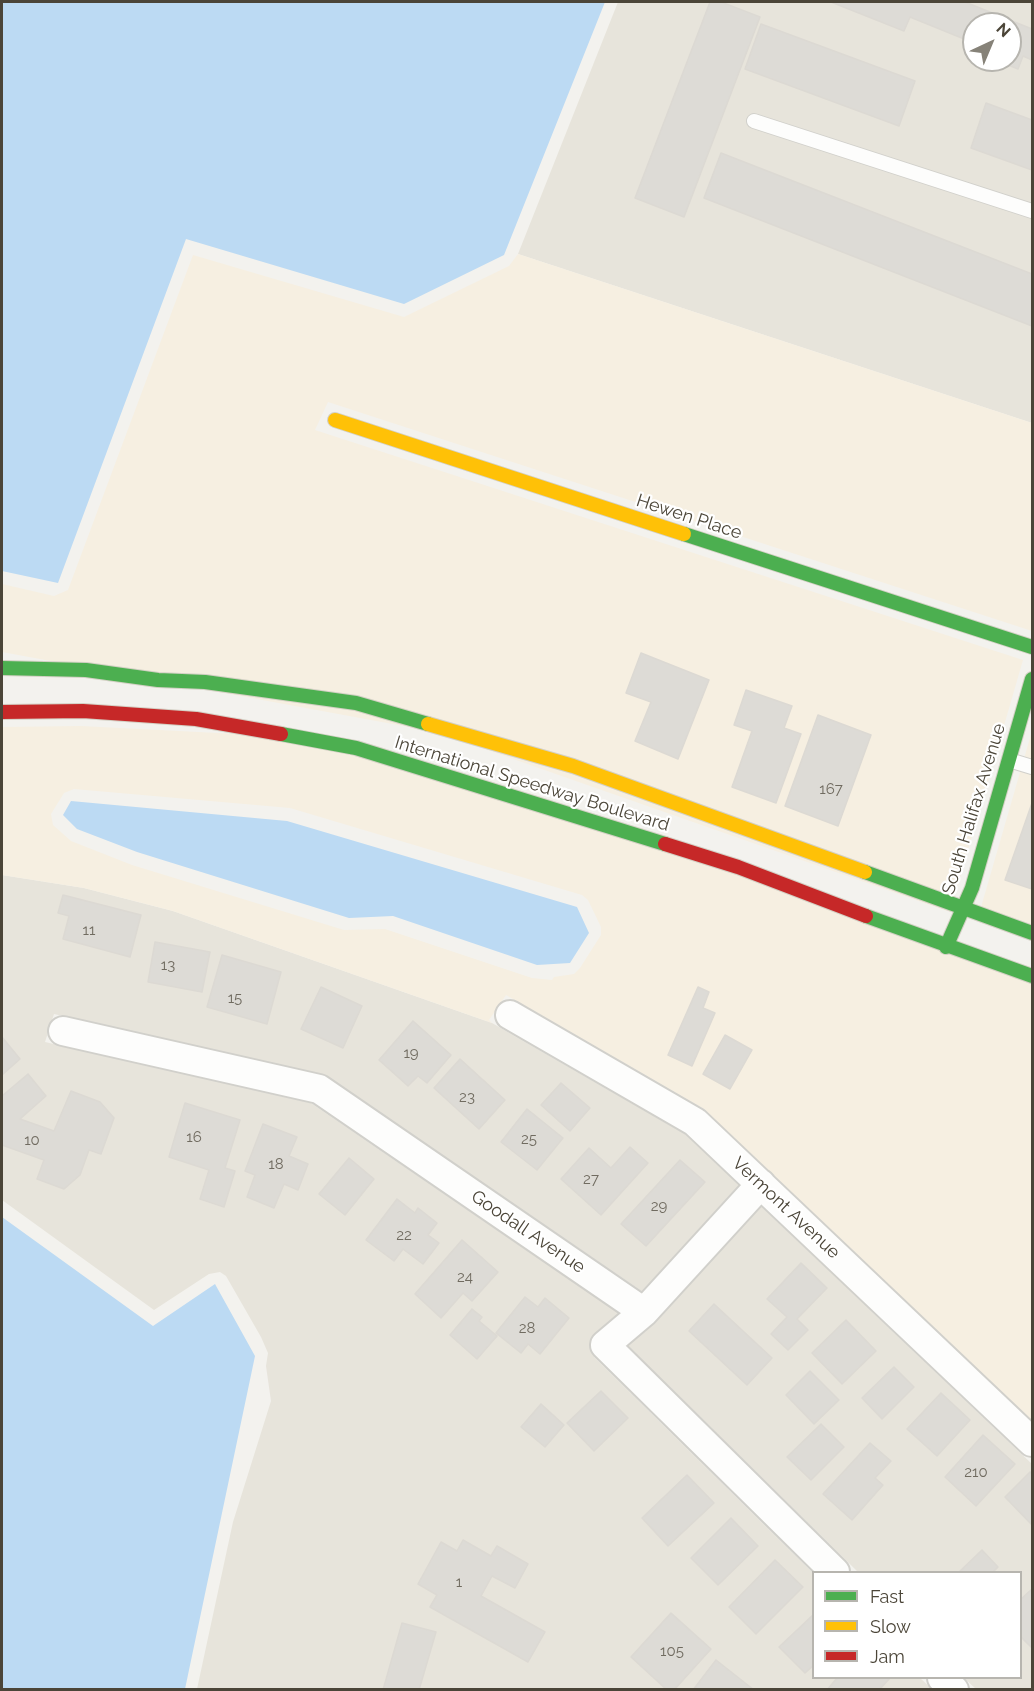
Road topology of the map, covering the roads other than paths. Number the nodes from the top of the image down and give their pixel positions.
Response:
1 (754, 121) dead end
2 (1032, 211) edge
3 (335, 420) dead end
4 (1032, 647) edge
5 (2, 668) edge
6 (1032, 679) edge
7 (2, 712) edge
8 (1028, 714) edge
9 (1009, 760) junction
10 (1032, 767) edge
11 (962, 908) junction
12 (1032, 933) edge
13 (946, 947) junction
14 (1032, 976) edge
15 (510, 1015) dead end
16 (63, 1031) dead end
17 (761, 1184) junction
18 (644, 1312) junction
19 (1032, 1442) edge
20 (835, 1571) edge

1 - 2 lane
3 - 4 main road, Hewen Place
5 - 11 main road, International Speedway Boulevard
6 - 8 main road, South Halifax Avenue
7 - 13 main road, International Speedway Boulevard
8 - 9 main road, South Halifax Avenue
9 - 10 lane
9 - 11 main road, South Halifax Avenue
11 - 12 main road, International Speedway Boulevard
11 - 13 main road, South Halifax Avenue
13 - 14 main road, International Speedway Boulevard
15 - 17 street, Vermont Avenue
16 - 18 street, Goodall Avenue
17 - 18 street
17 - 19 street, Vermont Avenue
18 - 20 street

